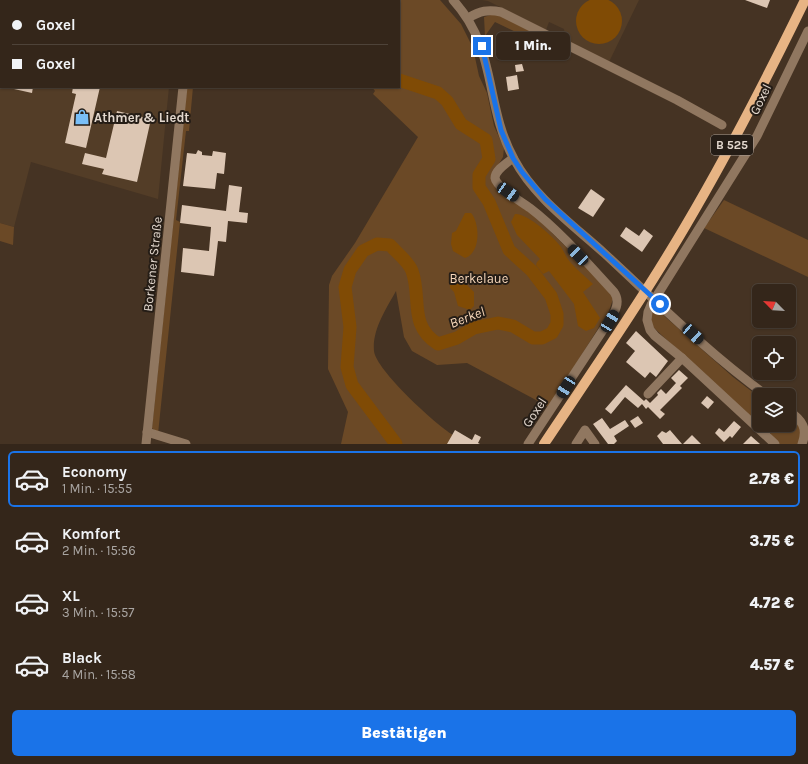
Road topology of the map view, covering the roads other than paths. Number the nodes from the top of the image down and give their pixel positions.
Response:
1 (453, 0) edge
2 (805, 0) edge
3 (468, 18) junction
4 (808, 31) edge
5 (183, 88) edge
6 (722, 125) dead end
7 (513, 158) junction
8 (682, 358) junction
9 (757, 388) edge
10 (648, 394) dead end
11 (796, 416) edge
12 (148, 432) junction
13 (146, 444) edge
14 (186, 444) edge
15 (528, 444) edge
16 (544, 444) edge
17 (576, 444) edge
18 (595, 444) edge
19 (775, 444) edge
20 (802, 444) edge

1 - 3 street
2 - 16 main road, B 525
3 - 6 street
3 - 7 street
4 - 8 street, Goxel
5 - 12 street, Borkener Straße
7 - 9 street
7 - 15 street, Goxel
8 - 10 street
8 - 19 street, Goxel
11 - 20 street
12 - 13 street, Borkener Straße
12 - 14 street
17 - 18 street

